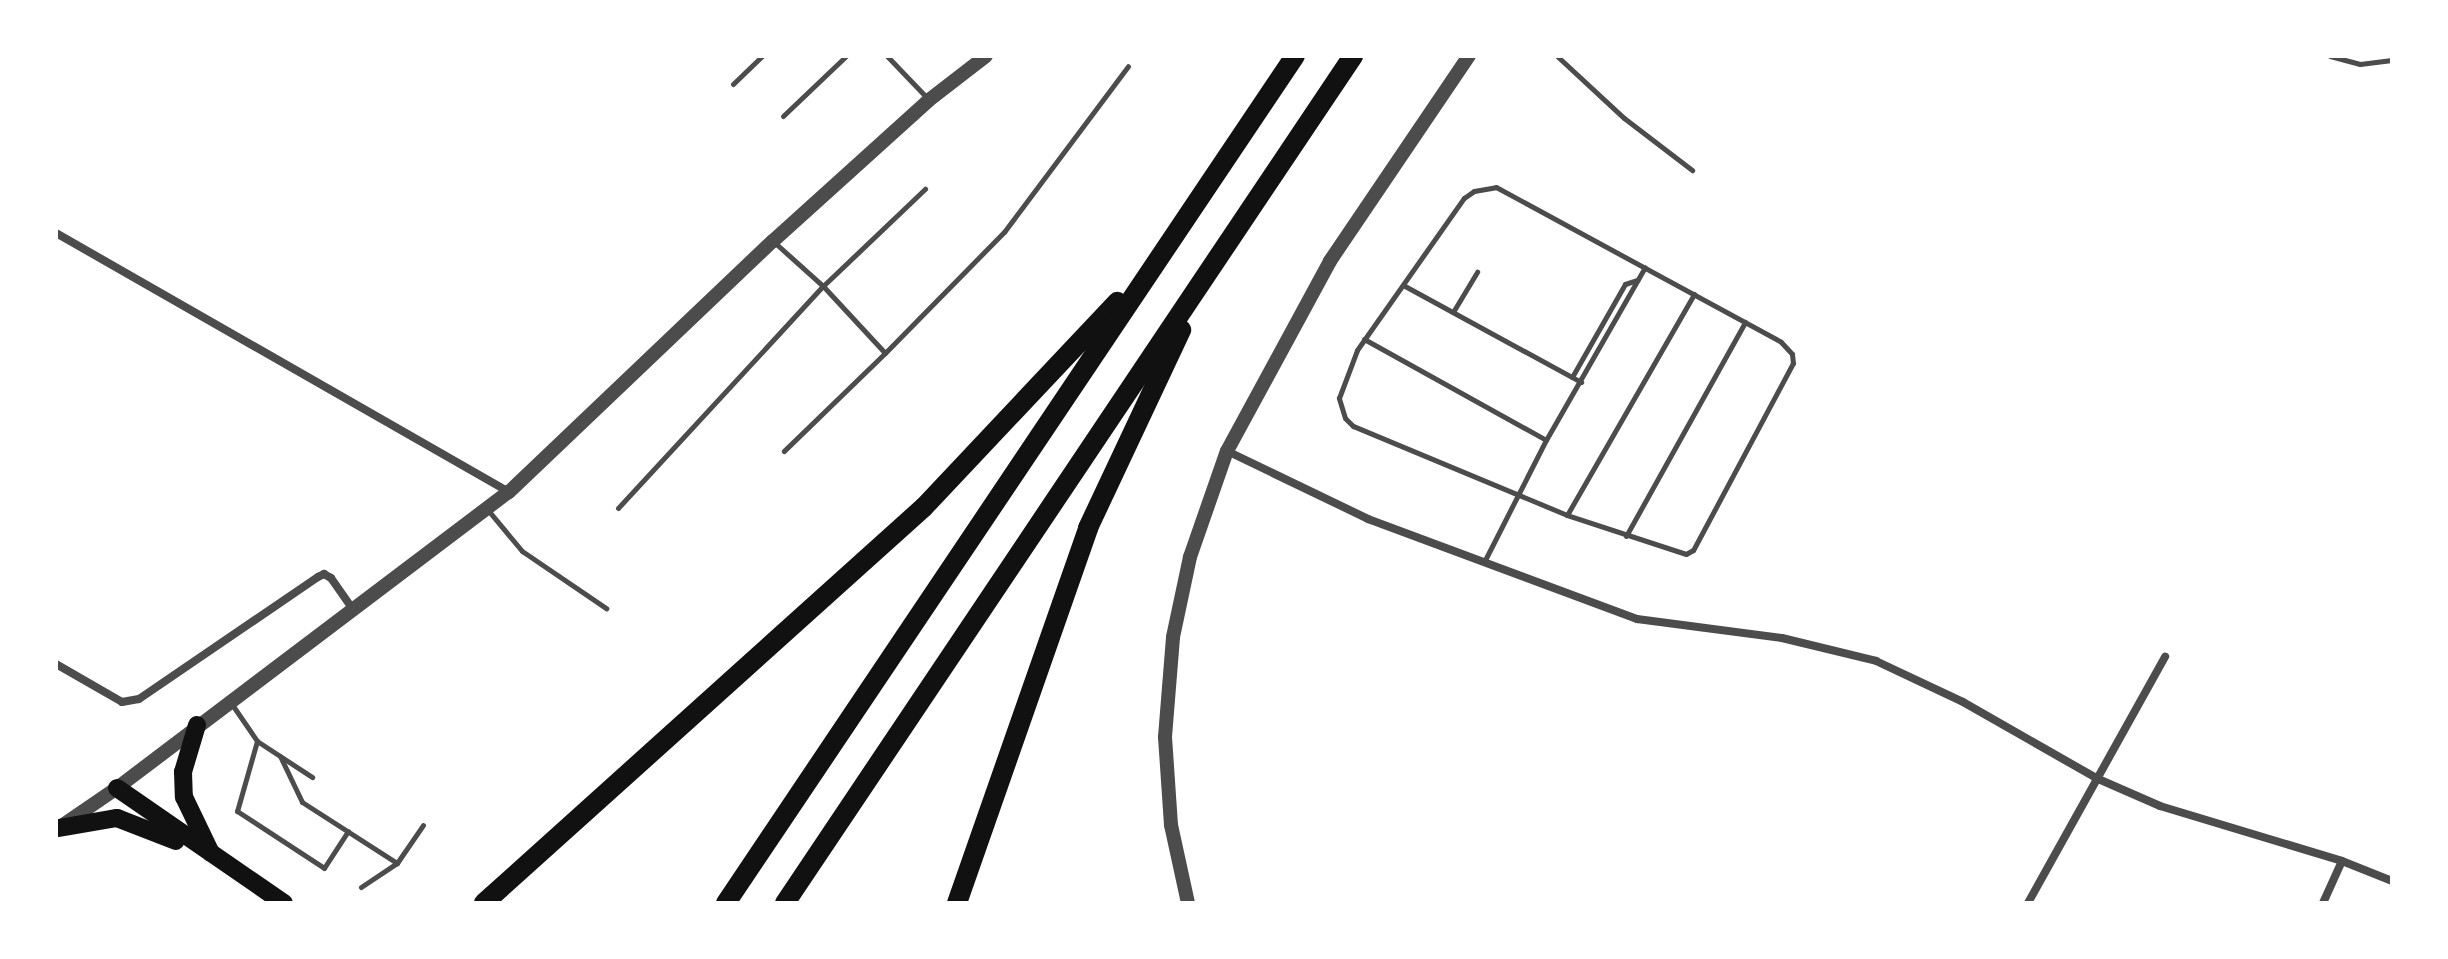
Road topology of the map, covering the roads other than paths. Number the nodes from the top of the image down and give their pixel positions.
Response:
1 (762, 56) edge
2 (846, 56) edge
3 (887, 56) edge
4 (986, 56) edge
5 (1295, 56) edge
6 (1353, 56) edge
7 (1469, 56) edge
8 (1557, 56) edge
9 (2330, 56) edge
10 (2392, 60) edge
11 (1128, 66) dead end
12 (733, 84) dead end
13 (929, 100) junction
14 (783, 116) dead end
15 (1692, 170) dead end
16 (925, 189) dead end
17 (56, 233) edge
18 (1175, 236) junction
19 (773, 241) junction
20 (1645, 267) junction
21 (1477, 272) dead end
22 (1637, 280) junction
23 (1202, 281) junction
24 (1403, 285) junction
25 (823, 286) junction
26 (1694, 294) junction
27 (1453, 312) junction
28 (1745, 322) junction
29 (1364, 339) junction
30 (885, 353) junction
31 (1572, 377) junction
32 (1581, 382) junction
33 (1546, 440) junction
34 (784, 451) dead end
35 (1227, 451) junction
36 (509, 492) junction
37 (1517, 495) junction
38 (618, 508) dead end
39 (486, 509) junction
40 (1567, 515) junction
41 (1626, 536) junction
42 (1484, 562) junction
43 (606, 608) dead end
44 (353, 610) junction
45 (2165, 657) dead end
46 (56, 664) edge
47 (230, 702) junction
48 (197, 725) junction
49 (257, 741) junction
50 (280, 756) junction
51 (312, 777) dead end
52 (2096, 778) junction
53 (117, 788) junction
54 (423, 825) dead end
55 (58, 829) edge
56 (348, 831) junction
57 (213, 855) junction
58 (2342, 861) junction
59 (397, 863) junction
60 (2392, 881) edge
61 (361, 887) dead end
62 (284, 903) edge
63 (484, 903) edge
64 (726, 903) edge
65 (785, 903) edge
66 (957, 903) edge
67 (1188, 903) edge
68 (2028, 903) edge
69 (2323, 903) edge

1 - 12 lane
2 - 14 lane
3 - 13 lane
4 - 13 street
5 - 18 highway
6 - 23 highway
7 - 35 street
8 - 15 lane
9 - 10 lane
11 - 30 lane
13 - 19 street
16 - 25 lane
17 - 36 street
18 - 63 highway
18 - 64 highway
19 - 25 lane
19 - 36 street
20 - 22 lane
20 - 24 lane
20 - 26 lane
21 - 27 lane
22 - 31 lane
22 - 32 lane
23 - 65 highway
23 - 66 highway
24 - 27 lane
24 - 29 lane
25 - 30 lane
25 - 38 lane
26 - 28 lane
26 - 40 lane
27 - 31 lane
28 - 41 lane
28 - 41 lane
29 - 33 lane
29 - 37 lane
30 - 34 lane
31 - 32 lane
32 - 33 lane
33 - 37 lane
35 - 42 street
35 - 67 street
36 - 39 street
37 - 40 lane
37 - 42 lane
39 - 43 lane
39 - 44 street
40 - 41 lane
42 - 52 street
44 - 46 street
44 - 47 street
45 - 52 street
47 - 48 street
47 - 49 lane
48 - 53 street
48 - 57 main road
49 - 50 lane
49 - 56 lane
50 - 51 lane
50 - 56 lane
52 - 58 street
52 - 68 street
53 - 55 street
53 - 57 main road
54 - 59 lane
55 - 57 main road
56 - 59 lane
57 - 62 main road
58 - 60 street
58 - 69 street
59 - 61 lane

